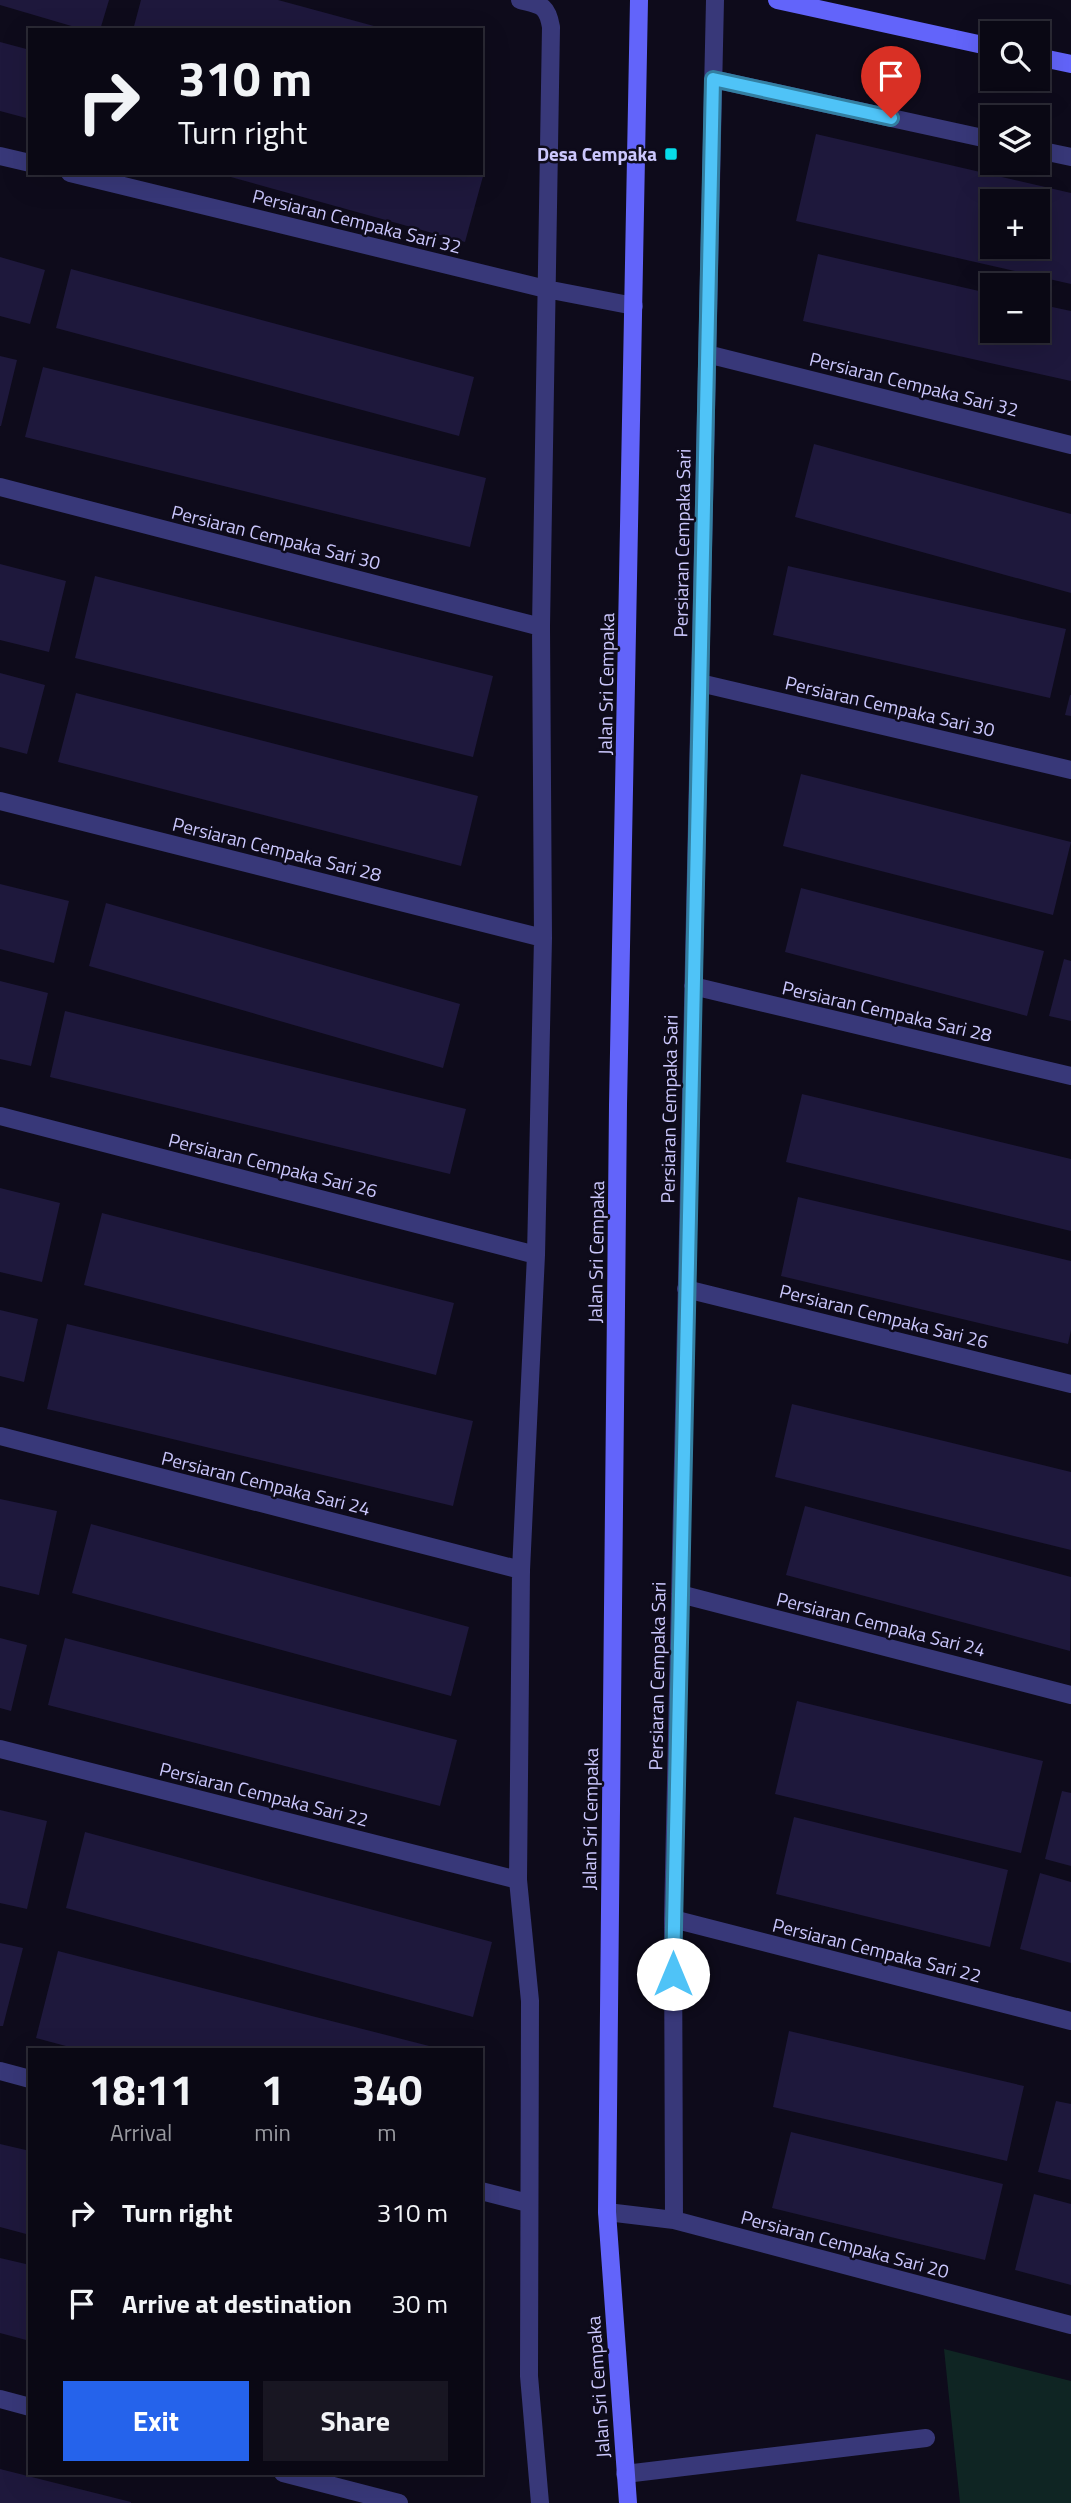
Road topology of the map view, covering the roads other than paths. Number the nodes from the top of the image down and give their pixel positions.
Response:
1 (520, 0) edge
2 (639, 0) edge
3 (715, 0) edge
4 (777, 0) edge
5 (980, 44) edge
6 (1050, 60) edge
7 (1071, 64) edge
8 (713, 79) junction
9 (980, 137) edge
10 (1050, 153) edge
11 (0, 156) edge
12 (1071, 157) edge
13 (28, 163) edge
14 (78, 175) edge
15 (546, 289) junction
16 (635, 306) junction
17 (707, 354) junction
18 (1071, 445) edge
19 (0, 487) edge
20 (541, 626) junction
21 (700, 683) junction
22 (1071, 770) edge
23 (0, 801) edge
24 (543, 939) junction
25 (693, 986) junction
26 (1071, 1076) edge
27 (0, 1116) edge
28 (536, 1255) junction
29 (686, 1289) junction
30 (1071, 1384) edge
31 (0, 1436) edge
32 (521, 1570) junction
33 (680, 1594) junction
34 (1071, 1695) edge
35 (0, 1749) edge
36 (519, 1880) junction
37 (673, 1919) junction
38 (1071, 2021) edge
39 (0, 2071) edge
40 (28, 2078) edge
41 (483, 2192) edge
42 (528, 2203) junction
43 (607, 2212) junction
44 (674, 2220) junction
45 (1071, 2325) edge
46 (0, 2399) edge
47 (28, 2406) edge
48 (926, 2438) dead end
49 (625, 2474) junction
50 (291, 2475) edge
51 (399, 2503) edge
52 (540, 2503) edge
53 (628, 2503) edge

1 - 15 street
2 - 16 street, Jalan Sri Cempaka
3 - 8 street, Persiaran Cempaka Sari
4 - 5 street
6 - 7 street
8 - 9 street
8 - 17 street, Persiaran Cempaka Sari
10 - 12 street
11 - 13 street
14 - 15 street, Persiaran Cempaka Sari 32
15 - 16 street, Persiaran Cempaka Sari 32
15 - 20 street
16 - 43 street, Jalan Sri Cempaka
17 - 18 street, Persiaran Cempaka Sari 32
17 - 21 street, Persiaran Cempaka Sari
19 - 20 street, Persiaran Cempaka Sari 30
20 - 24 street
21 - 22 street, Persiaran Cempaka Sari 30
21 - 25 street, Persiaran Cempaka Sari
23 - 24 street, Persiaran Cempaka Sari 28
24 - 28 street
25 - 26 street, Persiaran Cempaka Sari 28
25 - 29 street, Persiaran Cempaka Sari
27 - 28 street, Persiaran Cempaka Sari 26
28 - 32 street
29 - 30 street, Persiaran Cempaka Sari 26
29 - 33 street, Persiaran Cempaka Sari
31 - 32 street, Persiaran Cempaka Sari 24
32 - 36 street
33 - 34 street, Persiaran Cempaka Sari 24
33 - 37 street, Persiaran Cempaka Sari
35 - 36 street, Persiaran Cempaka Sari 22
36 - 42 street
37 - 38 street, Persiaran Cempaka Sari 22
37 - 44 street, Persiaran Cempaka Sari
39 - 40 street
41 - 42 street
42 - 52 street
43 - 44 street, Persiaran Cempaka Sari 20
43 - 49 street, Jalan Sri Cempaka
44 - 45 street, Persiaran Cempaka Sari 20
46 - 47 street
48 - 49 street
49 - 53 street, Jalan Sri Cempaka
50 - 51 street

